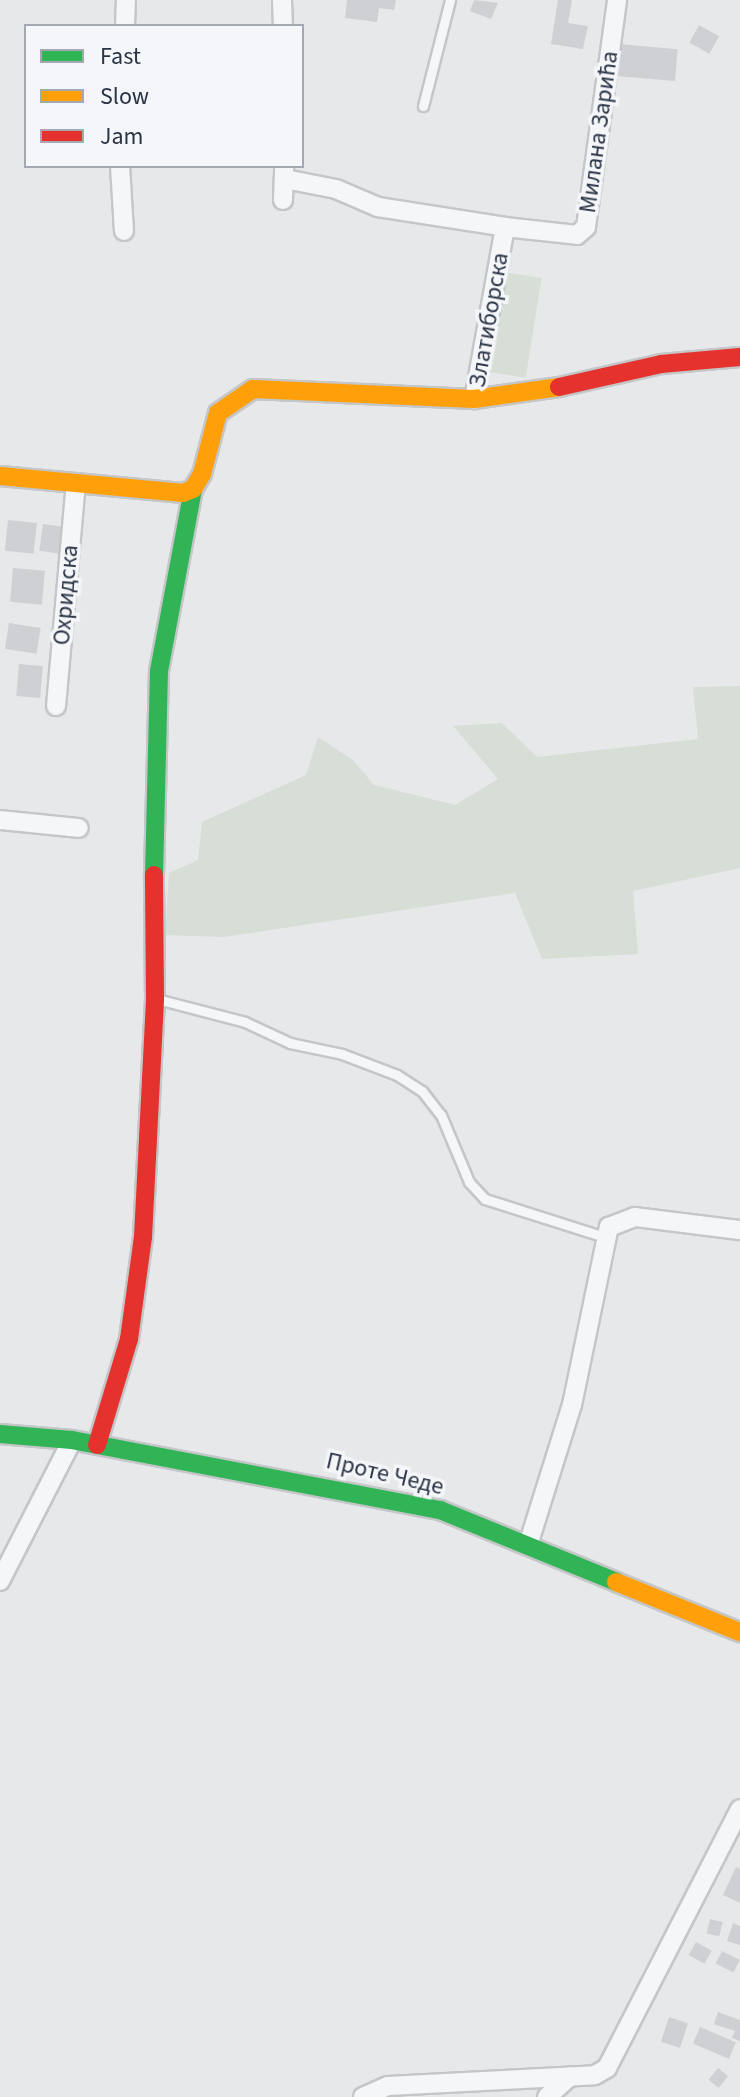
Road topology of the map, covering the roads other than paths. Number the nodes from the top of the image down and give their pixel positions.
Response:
1 (126, 0) edge
2 (282, 0) edge
3 (450, 0) edge
4 (617, 0) edge
5 (125, 24) edge
6 (283, 24) edge
7 (423, 106) dead end
8 (120, 168) edge
9 (284, 172) edge
10 (283, 200) dead end
11 (505, 227) junction
12 (124, 231) dead end
13 (740, 357) edge
14 (474, 399) junction
15 (0, 476) edge
16 (76, 484) junction
17 (193, 489) junction
18 (56, 706) dead end
19 (0, 820) edge
20 (79, 828) dead end
21 (155, 998) junction
22 (740, 1230) edge
23 (605, 1237) junction
24 (0, 1434) edge
25 (72, 1440) junction
26 (97, 1445) junction
27 (528, 1545) junction
28 (0, 1581) edge
29 (740, 1632) edge
30 (740, 1809) edge
31 (570, 2076) junction
32 (363, 2097) edge
33 (547, 2097) edge

1 - 5 street
2 - 6 street
3 - 7 lane
4 - 11 street, Милана Зарића
8 - 12 street
9 - 10 street
9 - 11 street, Златиборска
11 - 14 street, Златиборска
13 - 14 street
14 - 17 street
15 - 16 street
16 - 17 street
16 - 18 street, Охридска
17 - 21 street
19 - 20 street
21 - 23 lane
21 - 26 street
22 - 23 street
23 - 27 street
24 - 25 street, Проте Чеде
25 - 26 street, Проте Чеде
25 - 28 street
26 - 27 street, Проте Чеде
27 - 29 street, Проте Чеде
30 - 31 street
31 - 32 street
31 - 33 street

